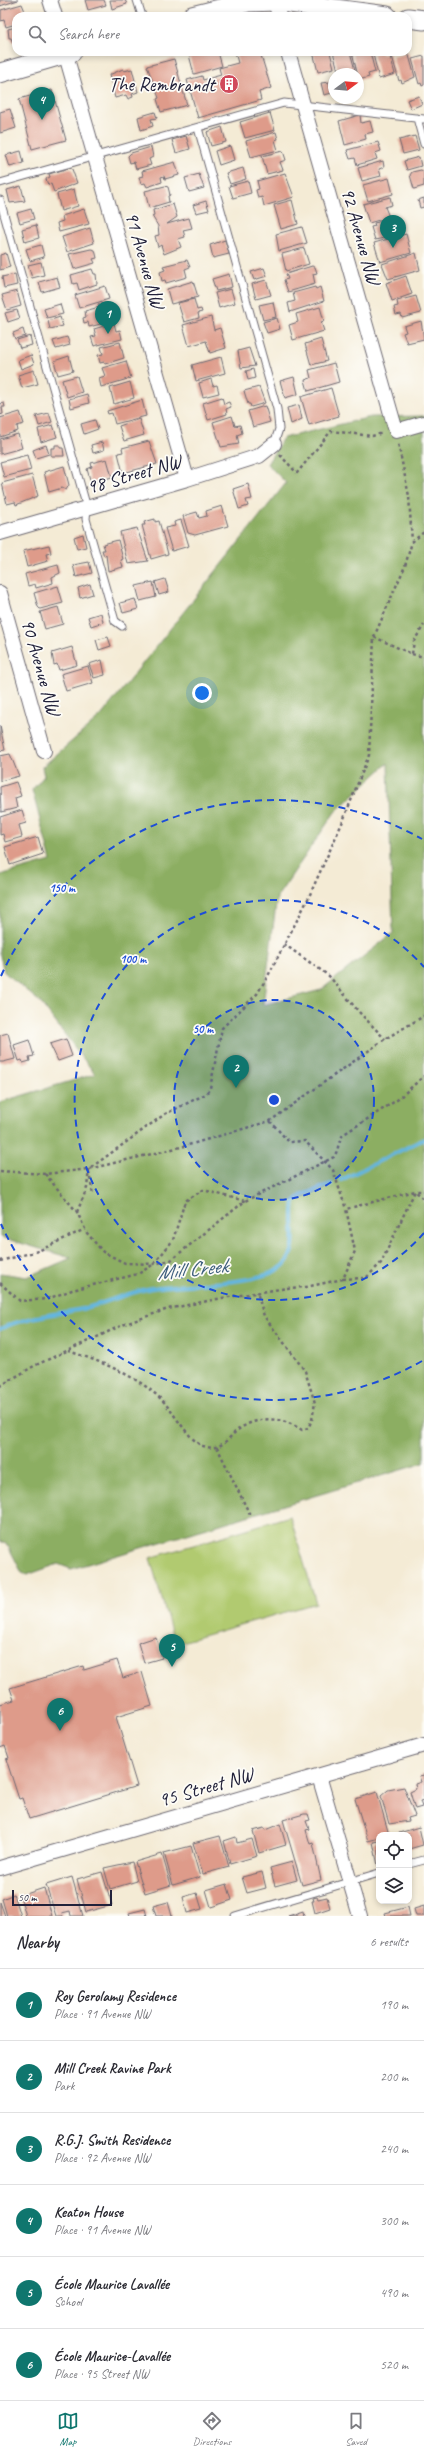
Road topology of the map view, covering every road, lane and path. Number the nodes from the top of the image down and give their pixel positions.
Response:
1 (50, 0) edge
2 (137, 0) edge
3 (276, 6) edge
4 (54, 12) edge
5 (141, 12) edge
6 (206, 12) edge
7 (343, 12) edge
8 (412, 18) edge
9 (424, 20) edge
10 (58, 56) edge
11 (69, 56) edge
12 (289, 56) edge
13 (0, 73) edge
14 (303, 106) junction
15 (420, 119) edge
16 (198, 128) junction
17 (424, 144) edge
18 (95, 156) junction
19 (0, 183) edge
20 (0, 200) edge
21 (424, 423) edge
22 (396, 431) junction
23 (274, 444) joint
24 (292, 468) dead end
25 (187, 479) junction
26 (87, 508) junction
27 (424, 532) edge
28 (0, 533) edge
29 (412, 542) junction
30 (0, 593) edge
31 (424, 625) edge
32 (122, 626) dead end
33 (374, 637) junction
34 (412, 654) junction
35 (424, 657) edge
36 (44, 751) dead end
37 (284, 944) junction
38 (424, 1016) edge
39 (385, 1039) junction
40 (424, 1076) edge
41 (270, 1121) junction
42 (324, 1162) junction
43 (89, 1169) junction
44 (0, 1170) edge
45 (45, 1174) junction
46 (415, 1191) junction
47 (424, 1191) edge
48 (93, 1195) dead end
49 (424, 1199) edge
50 (245, 1200) junction
51 (346, 1209) junction
52 (77, 1212) junction
53 (85, 1229) junction
54 (0, 1261) edge
55 (154, 1264) junction
56 (343, 1279) junction
57 (0, 1283) edge
58 (257, 1292) junction
59 (68, 1351) junction
60 (0, 1386) edge
61 (217, 1447) junction
62 (250, 1516) dead end
63 (424, 1745) edge
64 (319, 1776) junction
65 (424, 1860) edge
66 (412, 1863) edge
67 (0, 1868) edge
68 (376, 1874) edge
69 (350, 1882) junction
70 (235, 1916) edge
71 (360, 1916) edge

1 - 4 street
2 - 5 lane
3 - 6 main road
3 - 7 main road
8 - 9 main road
10 - 13 main road
11 - 18 street, 91 Avenue NW
12 - 14 street, 92 Avenue NW
14 - 15 lane
14 - 16 lane
14 - 22 street, 92 Avenue NW
15 - 17 lane
16 - 18 lane
16 - 23 lane
18 - 19 lane
18 - 25 street, 91 Avenue NW
20 - 26 lane
21 - 22 street
22 - 24 path
22 - 29 path
23 - 25 street, 98 Street NW
25 - 26 street, 98 Street NW
26 - 28 street, 98 Street NW
26 - 32 lane
27 - 29 path
29 - 33 path
30 - 36 street, 90 Avenue NW
31 - 34 path
33 - 34 path
33 - 37 path
34 - 35 path
37 - 39 path
37 - 43 path
38 - 39 path
39 - 41 path
40 - 42 path
41 - 42 path
41 - 43 path
42 - 50 path
42 - 51 path
43 - 45 path
43 - 48 path
43 - 52 path
44 - 45 path
45 - 52 path
46 - 47 path
46 - 49 path
46 - 51 path
46 - 56 path
50 - 55 path
50 - 55 path
51 - 56 path
52 - 53 path
53 - 54 path
53 - 55 path
55 - 57 path
56 - 58 path
58 - 59 path
58 - 61 path
59 - 60 path
59 - 61 path
61 - 62 path
63 - 64 street, 95 Street NW
64 - 67 street, 95 Street NW
64 - 69 street
65 - 66 lane
68 - 69 lane
69 - 70 lane
69 - 71 street

